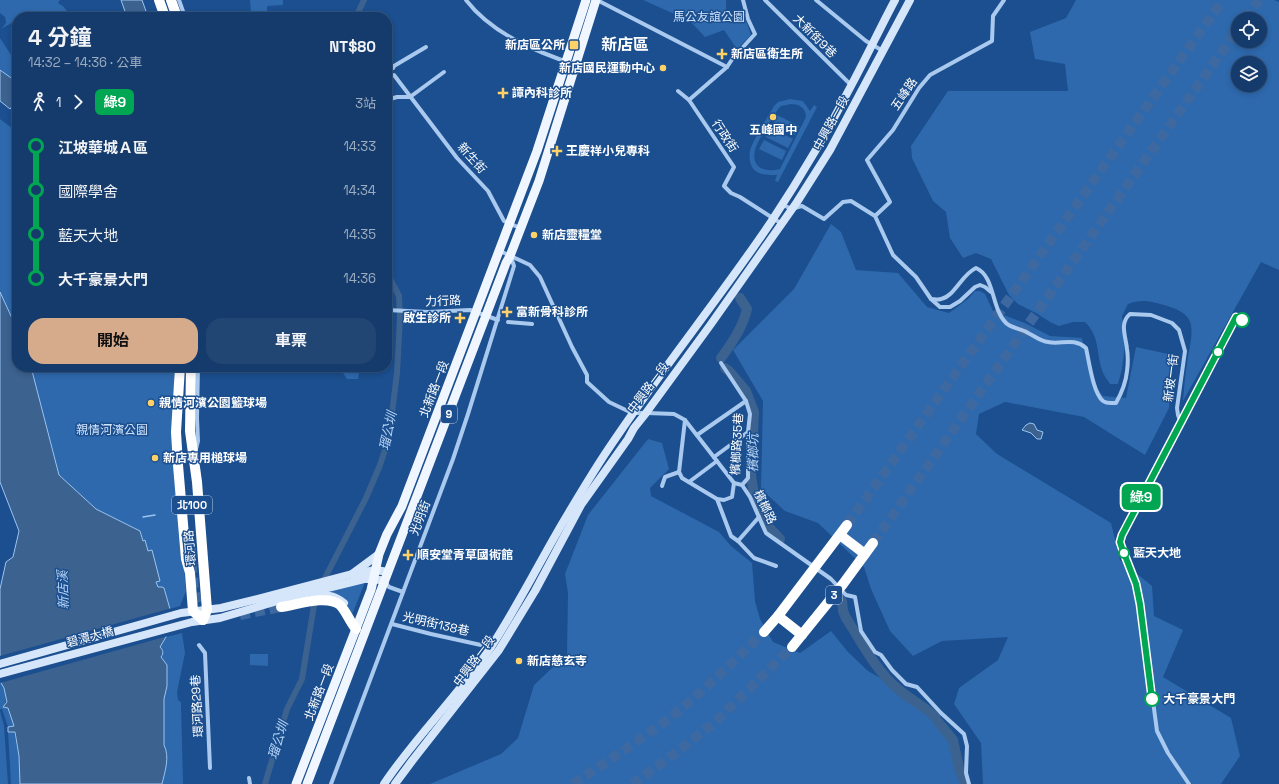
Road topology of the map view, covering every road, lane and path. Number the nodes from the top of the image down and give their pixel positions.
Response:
1 (159, 0) edge
2 (171, 0) edge
3 (178, 0) edge
4 (466, 0) edge
5 (586, 0) edge
6 (597, 0) edge
7 (743, 0) edge
8 (765, 0) edge
9 (816, 0) edge
10 (895, 0) edge
11 (910, 0) edge
12 (1004, 0) edge
13 (163, 12) edge
14 (175, 12) edge
15 (183, 12) edge
16 (872, 44) junction
17 (426, 47) dead end
18 (884, 51) junction
19 (566, 62) junction
20 (576, 65) junction
21 (727, 67) junction
22 (392, 68) dead end
23 (444, 72) dead end
24 (394, 75) dead end
25 (852, 85) junction
26 (678, 91) dead end
27 (410, 97) junction
28 (392, 98) edge
29 (689, 100) junction
30 (782, 204) junction
31 (791, 209) junction
32 (875, 216) junction
33 (773, 218) junction
34 (509, 224) junction
35 (782, 224) junction
36 (521, 228) junction
37 (499, 251) junction
38 (510, 256) junction
39 (992, 293) junction
40 (931, 299) junction
41 (392, 310) edge
42 (476, 311) junction
43 (486, 315) junction
44 (498, 320) junction
45 (508, 322) dead end
46 (532, 324) dead end
47 (721, 363) dead end
48 (180, 372) edge
49 (191, 372) edge
50 (198, 372) edge
51 (179, 390) junction
52 (746, 401) junction
53 (632, 413) junction
54 (646, 413) junction
55 (178, 418) junction
56 (685, 420) junction
57 (748, 432) junction
58 (697, 435) junction
59 (715, 459) junction
60 (194, 460) junction
61 (679, 472) junction
62 (689, 482) junction
63 (734, 483) junction
64 (742, 485) junction
65 (662, 486) dead end
66 (717, 499) junction
67 (758, 517) junction
68 (847, 525) tunnel mouth
69 (840, 535) junction
70 (738, 541) junction
71 (873, 543) tunnel mouth
72 (191, 548) tunnel mouth
73 (379, 554) junction
74 (865, 554) junction
75 (776, 566) dead end
76 (388, 572) junction
77 (352, 574) junction
78 (375, 574) junction
79 (385, 582) junction
80 (403, 592) junction
81 (292, 597) junction
82 (281, 607) tunnel mouth
83 (201, 613) junction
84 (778, 616) junction
85 (392, 624) junction
86 (356, 629) junction
87 (764, 632) tunnel mouth
88 (802, 636) junction
89 (199, 645) dead end
90 (792, 647) tunnel mouth
91 (495, 649) junction
92 (0, 664) edge
93 (0, 674) edge
94 (408, 758) junction
95 (210, 768) dead end
96 (249, 778) dead end
97 (395, 780) edge
98 (250, 784) edge
99 (296, 784) edge
100 (307, 784) edge
101 (331, 784) edge
102 (384, 784) edge
103 (390, 784) edge
104 (969, 784) edge
105 (1189, 784) edge

1 - 13 highway
2 - 14 highway
3 - 15 street
4 - 19 street
5 - 19 main road, 北新路一段 / 9
6 - 20 main road, 北新路一段 / 9
6 - 21 street
7 - 21 street
8 - 25 street, 大新街9巷
9 - 16 street
10 - 16 street, 中興路一段
11 - 18 street, 中興路一段
12 - 32 street, 五峰路
16 - 18 street
16 - 25 street, 中興路一段
17 - 22 street
18 - 31 street, 中興路一段
19 - 20 street
19 - 34 main road, 北新路一段 / 9
20 - 36 main road, 北新路一段 / 9
21 - 29 street
23 - 27 street
24 - 27 street, 新生街
25 - 30 street, 中興路一段
26 - 29 street, 行政街
27 - 28 street
27 - 34 street, 新生街
29 - 33 street, 行政街
30 - 31 street
30 - 33 street, 中興路一段
31 - 32 street
31 - 35 street, 中興路一段
32 - 40 street
33 - 35 street
33 - 53 street, 中興路一段
34 - 36 street
34 - 37 main road, 北新路一段 / 9
35 - 54 street, 中興路一段
36 - 38 main road, 北新路一段 / 9
37 - 38 street
37 - 42 main road, 北新路一段 / 9
38 - 43 main road, 北新路一段 / 9
38 - 44 street, 光明街
38 - 53 street
39 - 40 street
39 - 40 street, 新坡一街
39 - 105 street, 新坡一街
41 - 42 street, 力行路
42 - 43 street, 力行路
42 - 73 main road, 北新路一段 / 9
43 - 44 street, 力行路
43 - 76 main road, 北新路一段 / 9
44 - 80 street, 光明街
45 - 46 street
47 - 52 street, 檳榔路35巷
48 - 51 highway, 北100
49 - 60 highway, 環河路 / 北100
50 - 60 street, 環河路
51 - 55 highway, 北100
51 - 83 highway, 北100
52 - 57 street, 檳榔路35巷
52 - 58 street
53 - 54 street
53 - 91 street, 中興路一段
54 - 56 street
54 - 91 street, 中興路一段
55 - 72 highway
55 - 83 highway, 北100
56 - 58 street
56 - 61 street
57 - 59 street
57 - 64 street, 檳榔路35巷
58 - 59 street
59 - 62 street
59 - 63 street
60 - 83 highway, 環河路 / 北100
61 - 62 street
61 - 65 street
62 - 66 street
63 - 64 street, 檳榔路
63 - 66 street
64 - 67 street, 檳榔路
66 - 70 street
67 - 70 street
67 - 104 street, 檳榔路
68 - 69 highway
69 - 74 highway
69 - 84 highway
70 - 75 street
71 - 74 highway, 3
73 - 77 street
73 - 78 main road, 北新路一段 / 9
74 - 88 highway, 3
76 - 78 street
76 - 79 main road, 北新路一段 / 9
77 - 78 street
77 - 83 street
78 - 79 street
78 - 81 street
78 - 86 main road, 北新路一段 / 9
79 - 80 street
79 - 100 main road, 北新路一段 / 9
80 - 85 street, 光明街
81 - 83 street
81 - 86 street
82 - 86 highway
83 - 92 street, 碧潭大橋
83 - 93 street, 碧潭大橋
84 - 87 highway
84 - 88 highway
85 - 91 street, 光明街138巷
85 - 101 street, 光明街
86 - 99 main road, 北新路一段 / 9
88 - 90 highway, 3
89 - 95 street, 環河路29巷
91 - 94 street, 中興路一段
94 - 97 street
94 - 102 street, 中興路一段
96 - 98 street
97 - 103 street

